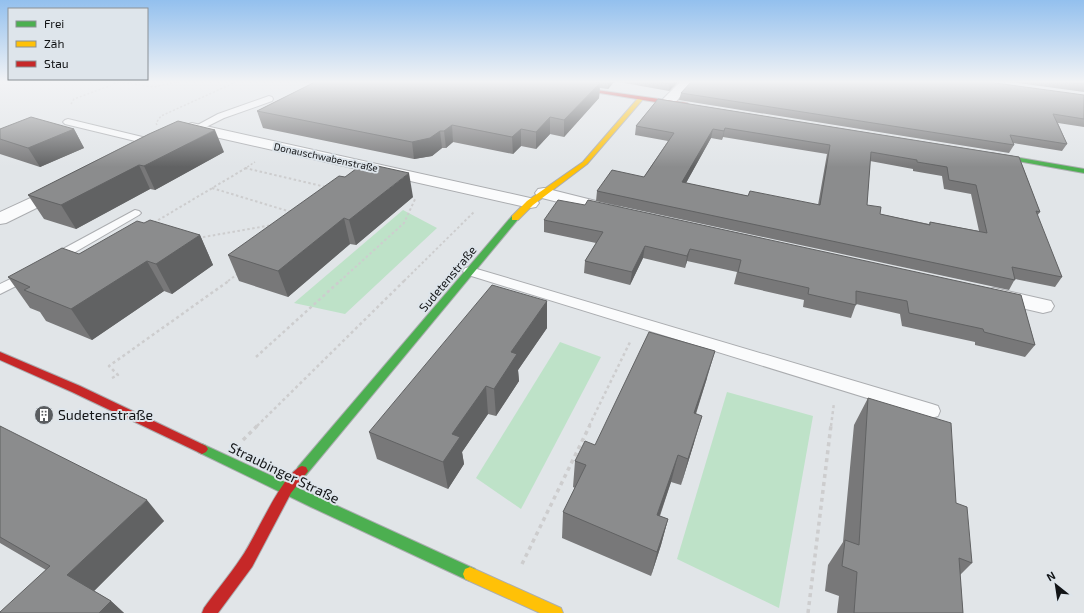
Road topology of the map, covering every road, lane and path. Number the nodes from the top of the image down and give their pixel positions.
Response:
1 (67, 111) edge
2 (236, 111) edge
3 (630, 111) edge
4 (68, 122) joint
5 (194, 128) junction
6 (156, 143) junction
7 (280, 147) junction
8 (134, 153) edge
9 (982, 154) edge
10 (245, 168) junction
11 (1084, 170) edge
12 (425, 179) junction
13 (78, 181) edge
14 (211, 188) junction
15 (332, 189) edge
16 (492, 194) junction
17 (537, 198) junction
18 (292, 212) edge
19 (135, 213) dead end
20 (634, 216) edge
21 (0, 218) edge
22 (161, 224) edge
23 (276, 225) edge
24 (192, 238) edge
25 (470, 271) junction
26 (240, 272) edge
27 (0, 290) edge
28 (973, 291) edge
29 (1043, 306) dead end
30 (639, 322) junction
31 (0, 356) edge
32 (256, 357) dead end
33 (836, 382) junction
34 (76, 389) junction
35 (932, 411) dead end
36 (223, 459) junction
37 (287, 489) junction
38 (509, 592) junction
39 (209, 613) edge
40 (556, 613) edge
41 (808, 613) edge

1 - 4 path
2 - 5 lane
3 - 17 street, Sudetenstraße
4 - 6 lane
5 - 6 street
5 - 7 street, Donauschwabenstraße
6 - 8 street
7 - 10 path
7 - 12 street, Donauschwabenstraße
9 - 11 street
10 - 14 path
10 - 15 path
12 - 16 street, Donauschwabenstraße
12 - 32 path
13 - 21 street
14 - 18 path
14 - 22 path
16 - 17 street, Donauschwabenstraße
16 - 36 path
17 - 20 street, Donauschwabenstraße
17 - 25 street, Sudetenstraße
19 - 27 lane
23 - 24 path
25 - 30 lane
25 - 37 street, Sudetenstraße
26 - 34 path
28 - 29 street
30 - 33 lane
30 - 38 path
31 - 34 street, Straubinger Straße
33 - 35 lane
33 - 41 path
34 - 36 street, Straubinger Straße
36 - 37 street, Straubinger Straße
37 - 38 street, Straubinger Straße
37 - 39 street, Sudetenstraße
38 - 40 street, Straubinger Straße

